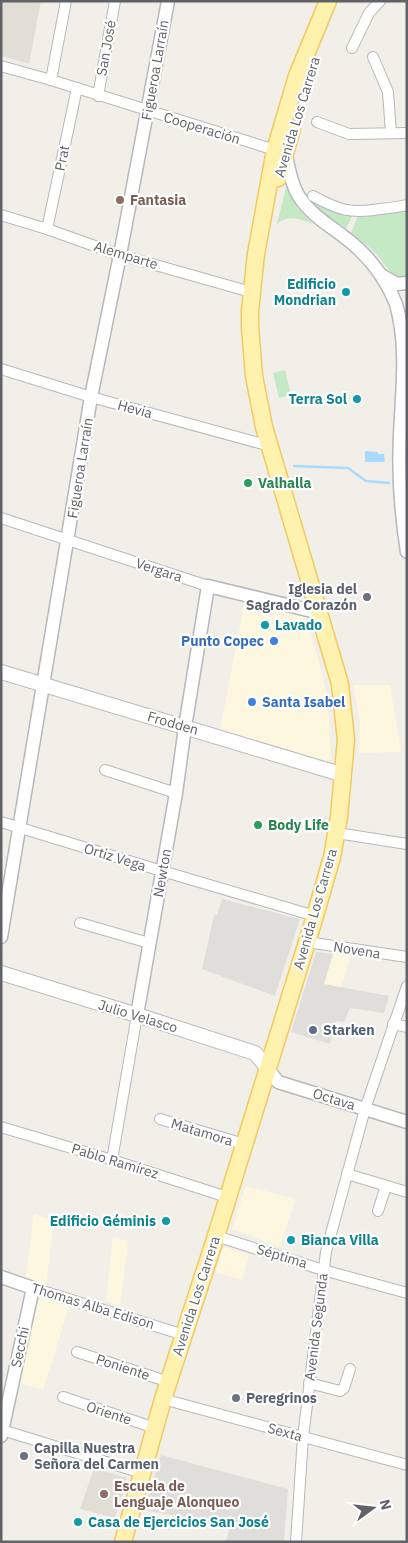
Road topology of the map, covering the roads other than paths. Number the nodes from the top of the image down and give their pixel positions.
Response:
1 (66, 1) edge
2 (115, 1) edge
3 (168, 1) edge
4 (328, 1) edge
5 (340, 1) edge
6 (380, 1) edge
7 (352, 48) dead end
8 (373, 58) dead end
9 (1, 66) edge
10 (51, 80) junction
11 (77, 88) junction
12 (98, 96) junction
13 (148, 111) junction
14 (317, 122) dead end
15 (391, 133) junction
16 (407, 133) edge
17 (283, 150) junction
18 (313, 196) dead end
19 (407, 205) edge
20 (1, 215) edge
21 (48, 229) junction
22 (120, 255) junction
23 (381, 275) junction
24 (407, 283) edge
25 (251, 292) junction
26 (397, 306) junction
27 (1, 369) edge
28 (91, 398) junction
29 (270, 446) junction
30 (1, 518) edge
31 (69, 540) junction
32 (407, 552) edge
33 (208, 586) junction
34 (320, 613) junction
35 (1, 672) edge
36 (44, 686) junction
37 (185, 727) junction
38 (105, 770) dead end
39 (344, 775) junction
40 (176, 792) junction
41 (1, 822) edge
42 (20, 828) junction
43 (337, 833) junction
44 (407, 844) edge
45 (162, 871) junction
46 (315, 916) junction
47 (80, 923) dead end
48 (1, 937) edge
49 (306, 942) junction
50 (149, 943) junction
51 (407, 957) edge
52 (1, 973) edge
53 (407, 986) edge
54 (138, 1015) junction
55 (393, 1024) junction
56 (407, 1027) edge
57 (268, 1069) junction
58 (366, 1109) junction
59 (160, 1119) dead end
60 (407, 1122) edge
61 (1, 1128) edge
62 (244, 1144) junction
63 (112, 1160) junction
64 (347, 1174) junction
65 (386, 1186) junction
66 (407, 1192) edge
67 (228, 1197) junction
68 (378, 1212) dead end
69 (216, 1236) junction
70 (323, 1270) junction
71 (1, 1277) edge
72 (33, 1288) junction
73 (407, 1294) edge
74 (184, 1335) junction
75 (76, 1352) dead end
76 (350, 1369) dead end
77 (169, 1382) junction
78 (309, 1383) junction
79 (63, 1397) dead end
80 (163, 1399) junction
81 (155, 1428) junction
82 (2, 1432) edge
83 (302, 1437) junction
84 (407, 1465) edge
85 (142, 1473) junction
86 (123, 1542) edge
87 (296, 1542) edge

1 - 10 street
2 - 12 street, San José
3 - 13 street, Figueroa Larraín
4 - 17 main road, Avenida Los Carrera
5 - 17 main road, Avenida Los Carrera
6 - 7 street
8 - 15 street
9 - 10 street, Cooperación
10 - 11 street, Cooperación
11 - 12 street, Cooperación
11 - 21 street, Prat
12 - 13 street, Cooperación
13 - 17 street, Cooperación
13 - 22 street, Figueroa Larraín
14 - 15 street
15 - 16 street
17 - 23 street
17 - 25 main road, Avenida Los Carrera
18 - 19 street
20 - 21 street, Alemparte
21 - 22 street, Alemparte
22 - 25 street, Alemparte
22 - 28 street, Figueroa Larraín
23 - 24 street
23 - 26 street
24 - 26 street
25 - 29 main road, Avenida Los Carrera
26 - 32 street
27 - 28 street, Hevia
28 - 29 street, Hevia
28 - 31 street, Figueroa Larraín
29 - 34 main road, Avenida Los Carrera
30 - 31 street, Vergara
31 - 33 street, Vergara
31 - 36 street, Figueroa Larraín
33 - 34 street, Vergara
33 - 37 street, Newton
34 - 39 main road, Avenida Los Carrera
35 - 36 main road, Frodden
36 - 37 main road, Frodden
36 - 42 street, Figueroa Larraín
37 - 39 main road, Frodden
37 - 40 street, Newton
38 - 40 street
39 - 43 main road, Avenida Los Carrera
40 - 45 street, Newton
41 - 42 street, Ortiz Vega
42 - 45 street, Ortiz Vega
42 - 48 street, Figueroa Larraín
43 - 44 street
43 - 46 main road, Avenida Los Carrera
45 - 46 street, Ortiz Vega
45 - 50 street, Newton
46 - 49 main road, Avenida Los Carrera
47 - 50 street
49 - 51 street, Novena
49 - 57 main road, Avenida Los Carrera
50 - 54 street, Newton
52 - 54 main road, Julio Velasco
53 - 55 street, Avenida Segunda
54 - 57 main road, Julio Velasco
54 - 63 street, Newton
55 - 56 street
55 - 58 street, Avenida Segunda
57 - 58 street, Octava
57 - 62 main road, Avenida Los Carrera
58 - 60 street, Octava
58 - 64 street, Avenida Segunda
59 - 62 street, Matamora
61 - 63 street, Pablo Ramírez
62 - 67 main road, Avenida Los Carrera
63 - 67 street, Pablo Ramírez
64 - 65 street
64 - 70 street, Avenida Segunda
65 - 66 street
65 - 68 street
67 - 69 main road, Avenida Los Carrera
69 - 70 street, Séptima
69 - 74 main road, Avenida Los Carrera
70 - 73 street, Séptima
70 - 78 street, Avenida Segunda
71 - 72 street, Thomas Alba Edison
72 - 74 street, Thomas Alba Edison
72 - 82 street, Secchi
74 - 77 main road, Avenida Los Carrera
75 - 77 street, Poniente
76 - 78 street
77 - 80 main road, Avenida Los Carrera
78 - 83 street, Avenida Segunda
79 - 81 street, Oriente
80 - 81 main road, Avenida Los Carrera
80 - 83 street, Sexta
81 - 85 main road, Avenida Los Carrera
82 - 85 street
83 - 84 street, Sexta
83 - 87 street, Avenida Segunda
85 - 86 main road, Avenida Los Carrera

